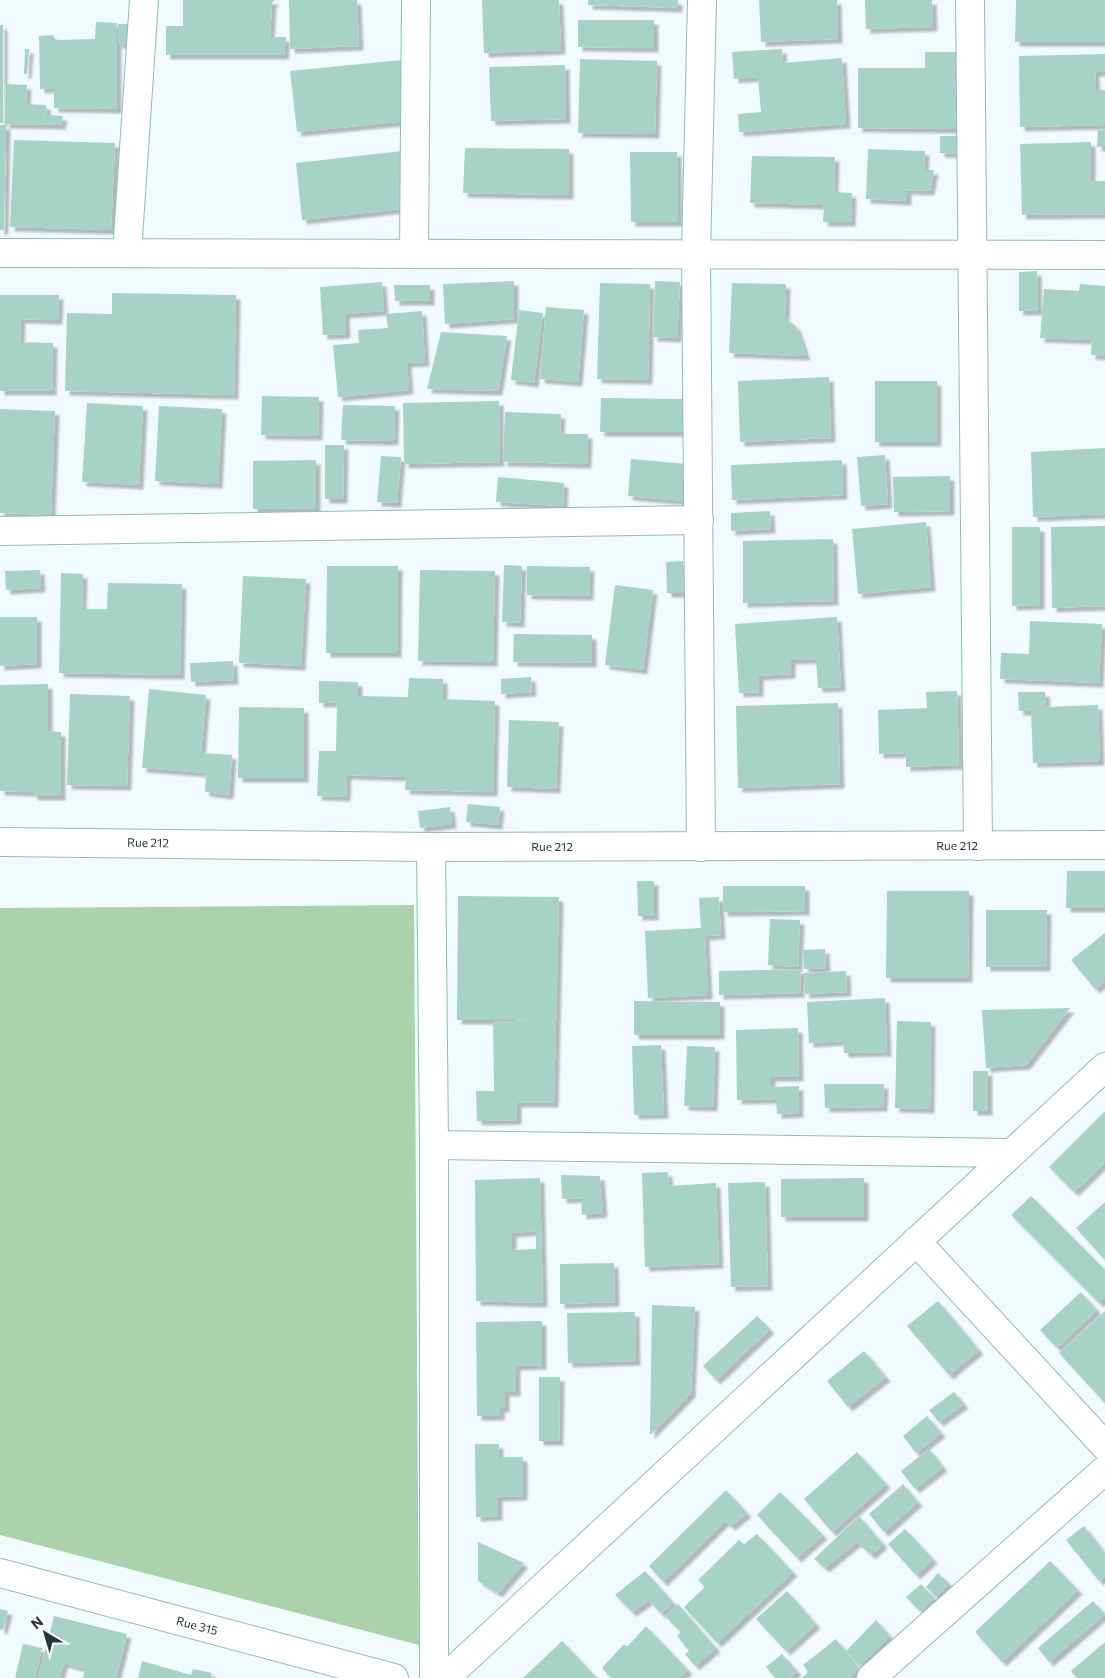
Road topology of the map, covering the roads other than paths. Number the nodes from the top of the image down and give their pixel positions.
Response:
1 (144, 0) edge
2 (416, 0) edge
3 (702, 0) edge
4 (970, 0) edge
5 (0, 253) edge
6 (128, 253) junction
7 (414, 254) junction
8 (696, 254) junction
9 (974, 254) junction
10 (1105, 255) edge
11 (699, 520) junction
12 (0, 530) edge
13 (0, 842) edge
14 (1105, 845) edge
15 (978, 846) junction
16 (431, 847) junction
17 (702, 847) junction
18 (1105, 1066) edge
19 (434, 1146) junction
20 (1011, 1153) junction
21 (916, 1241) junction
22 (1105, 1446) edge
23 (1105, 1470) edge
24 (0, 1573) edge
25 (394, 1678) edge
26 (434, 1678) edge
27 (445, 1678) edge
28 (871, 1678) edge

1 - 6 street
2 - 7 street
3 - 8 street
4 - 9 street
5 - 6 street
6 - 7 street
7 - 8 street
8 - 9 street
8 - 11 street
9 - 10 street
9 - 15 street
11 - 12 street
11 - 17 street
13 - 16 street, Rue 212
14 - 15 street, Rue 212
15 - 17 street, Rue 212
16 - 17 street, Rue 212
16 - 19 street
18 - 20 street
19 - 20 street
19 - 26 street
20 - 21 street
21 - 22 street
21 - 27 street
23 - 28 street
24 - 25 street, Rue 315

